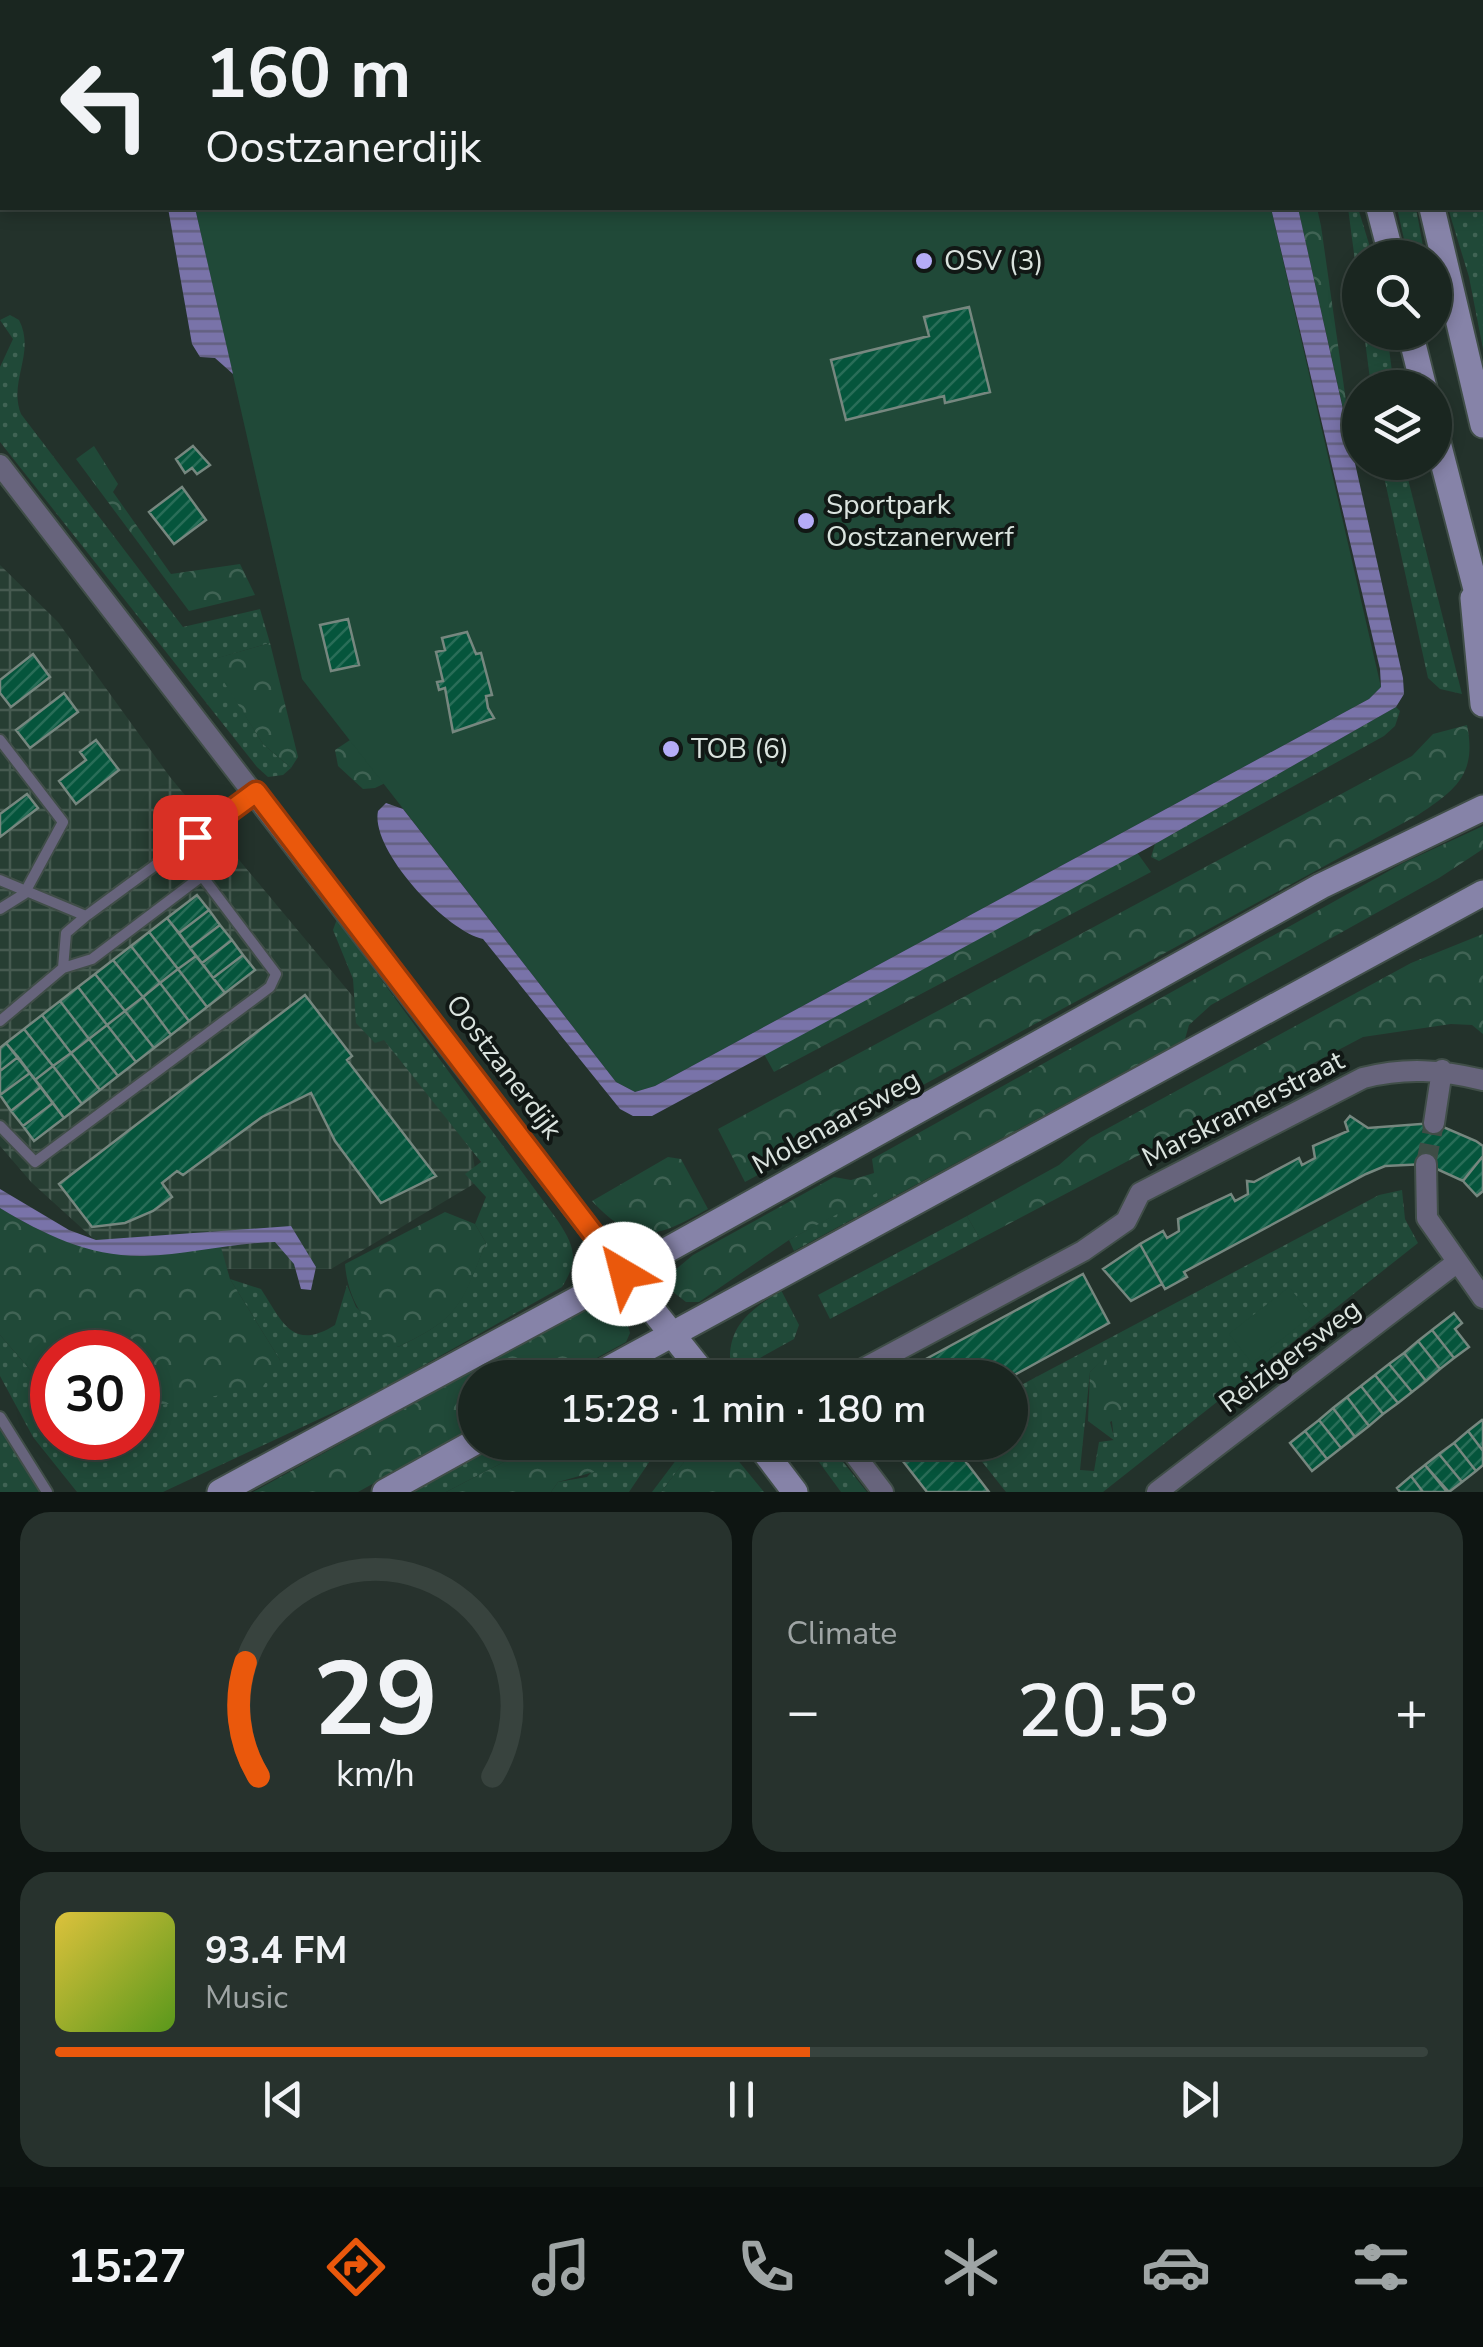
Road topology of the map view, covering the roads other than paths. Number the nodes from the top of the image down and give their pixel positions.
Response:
1 (1380, 210) edge
2 (1432, 210) edge
3 (1387, 240) edge
4 (1483, 425) edge
5 (0, 465) edge
6 (1448, 480) edge
7 (1471, 573) junction
8 (1483, 616) edge
9 (1483, 704) edge
10 (0, 740) edge
11 (256, 792) junction
12 (1480, 806) edge
13 (0, 880) edge
14 (24, 894) junction
15 (1483, 894) edge
16 (0, 910) edge
17 (1483, 910) edge
18 (86, 916) junction
19 (1428, 924) junction
20 (62, 968) junction
21 (0, 1022) edge
22 (1442, 1070) junction
23 (1483, 1080) edge
24 (1434, 1122) tunnel mouth
25 (0, 1126) edge
26 (1426, 1164) tunnel mouth
27 (1456, 1264) junction
28 (624, 1274) junction
29 (1483, 1298) edge
30 (671, 1334) junction
31 (624, 1360) edge
32 (692, 1360) edge
33 (880, 1360) edge
34 (0, 1418) edge
35 (458, 1451) edge
36 (771, 1460) edge
37 (859, 1460) edge
38 (48, 1492) edge
39 (220, 1492) edge
40 (385, 1492) edge
41 (795, 1492) edge
42 (883, 1492) edge
43 (1157, 1492) edge

1 - 3 main road
2 - 4 main road
5 - 11 street, Oostzanerdijk
6 - 7 main road
7 - 8 main road
7 - 9 main road
10 - 14 lane
11 - 18 lane
11 - 28 street, Oostzanerdijk
12 - 28 main road, Molenaarsweg
13 - 14 lane
14 - 16 lane
14 - 18 lane
15 - 19 main road
17 - 19 main road
18 - 20 lane
19 - 30 main road
20 - 21 lane
20 - 25 lane
22 - 23 street, Marskramerstraat
22 - 24 street
22 - 33 street, Marskramerstraat
26 - 27 street
27 - 29 street
27 - 43 street, Reizigersweg
28 - 30 main road, Oostzanerdijk
28 - 39 main road, Molenaarsweg
30 - 31 main road
30 - 32 main road, Oostzanerdijk
34 - 38 lane
35 - 40 main road
36 - 41 main road
37 - 42 street

